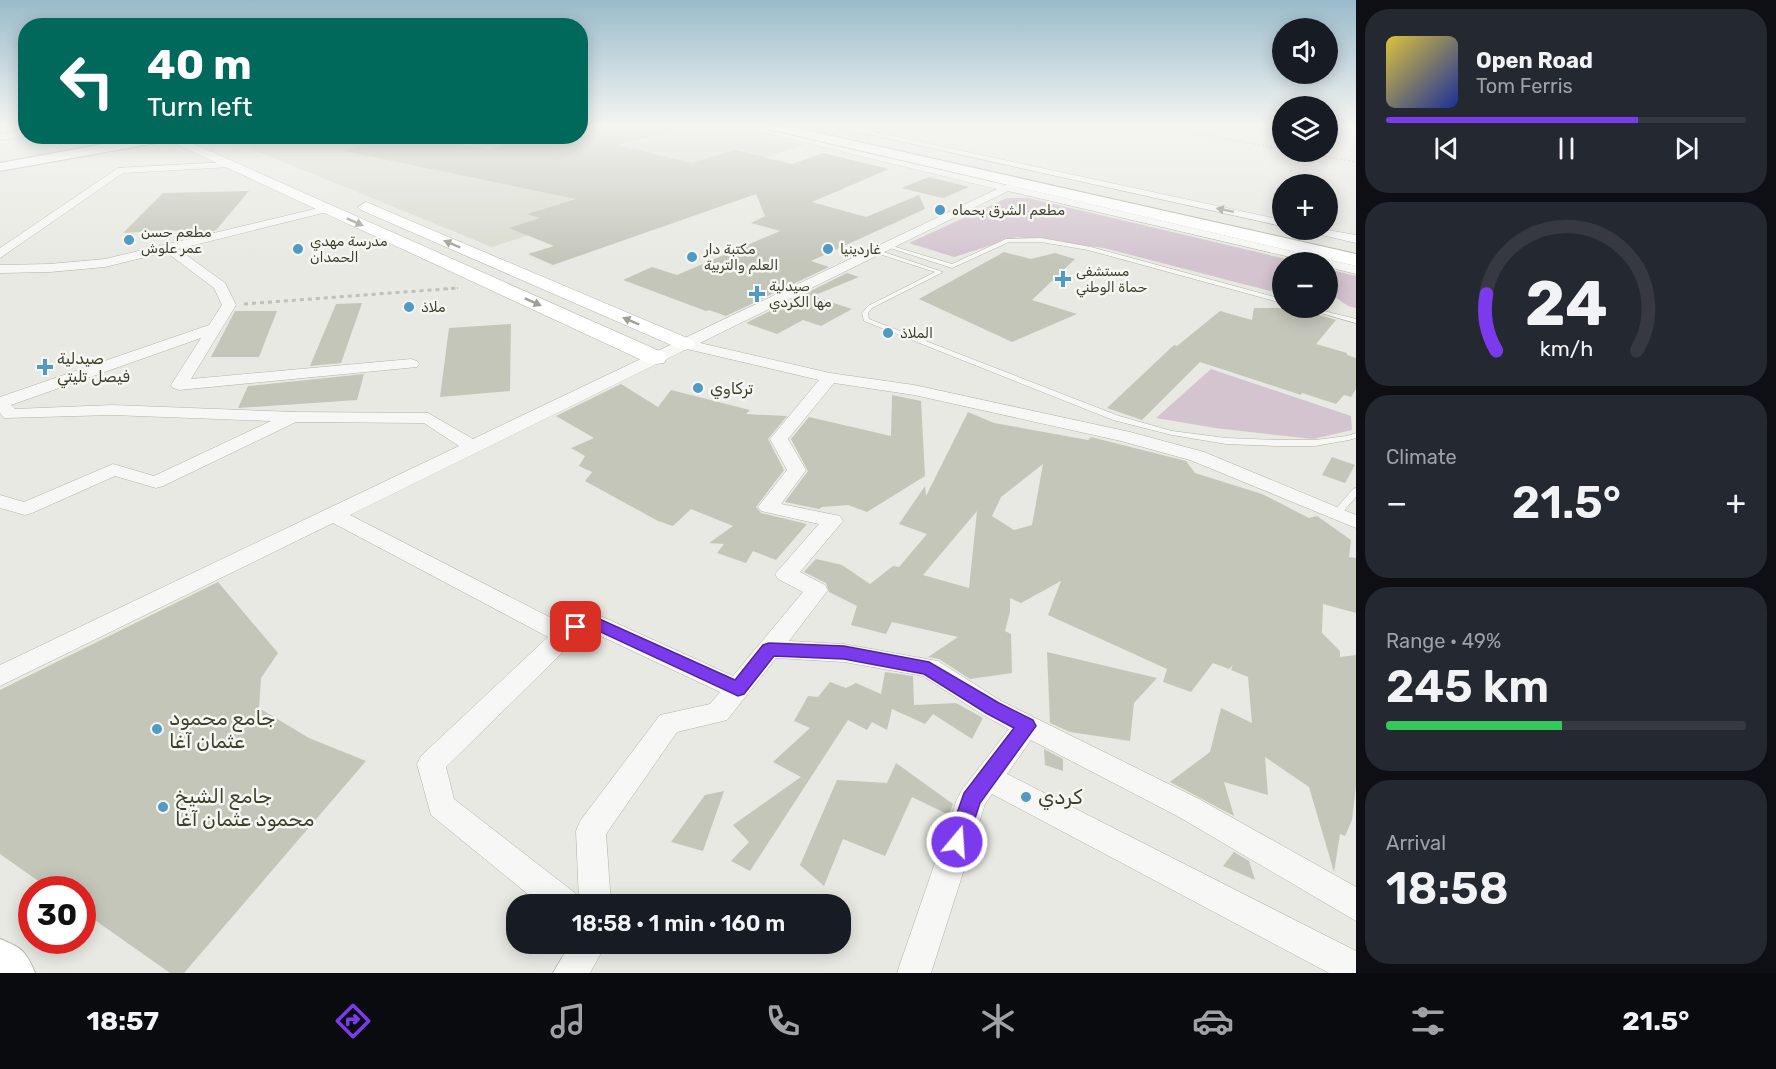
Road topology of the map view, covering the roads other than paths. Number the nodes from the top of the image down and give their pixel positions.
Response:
1 (142, 169) edge
2 (238, 169) edge
3 (936, 169) edge
4 (945, 169) edge
5 (990, 169) edge
6 (1036, 169) edge
7 (1011, 186) junction
8 (356, 202) dead end
9 (327, 209) junction
10 (1272, 221) edge
11 (1338, 235) edge
12 (1356, 239) edge
13 (169, 248) junction
14 (881, 249) junction
15 (1281, 252) edge
16 (1356, 252) edge
17 (0, 255) edge
18 (1356, 260) edge
19 (1338, 266) edge
20 (0, 269) edge
21 (1356, 270) edge
22 (1272, 298) edge
23 (1338, 316) edge
24 (1356, 321) edge
25 (215, 328) junction
26 (685, 344) junction
27 (656, 358) junction
28 (411, 363) dead end
29 (830, 378) junction
30 (0, 403) edge
31 (294, 417) junction
32 (1356, 435) edge
33 (473, 447) junction
34 (1356, 491) edge
35 (0, 501) edge
36 (1337, 513) junction
37 (333, 515) junction
38 (1356, 522) edge
39 (565, 636) junction
40 (769, 650) junction
41 (0, 676) edge
42 (738, 689) junction
43 (1026, 726) junction
44 (988, 778) junction
45 (551, 894) edge
46 (594, 894) edge
47 (1356, 905) edge
48 (582, 954) edge
49 (0, 966) edge
50 (1356, 969) edge
51 (9, 973) edge
52 (570, 973) edge
53 (914, 973) edge

1 - 17 street
2 - 9 main road
3 - 7 street
4 - 7 main road
5 - 16 main road
10 -> 6 street
7 - 14 street
7 - 15 street
7 - 18 main road
26 -> 8 main road
9 - 13 street
9 -> 27 main road
11 - 12 street
13 - 20 street
13 - 25 street
14 - 22 lane
14 - 26 street
14 - 32 lane
19 - 21 street
23 - 24 lane
25 - 28 street
25 - 30 street
26 - 27 street
26 - 29 street
27 - 33 street
29 - 36 street
29 - 40 street
30 - 31 street
31 - 33 street
31 - 35 street
33 - 37 street
34 - 36 lane
36 - 38 street
37 - 39 street
37 - 41 street
39 - 42 street
39 - 45 street
40 - 42 street
40 - 43 street
42 - 46 street
43 - 44 street
43 - 47 street
44 - 50 street
44 - 53 street
48 - 52 street
49 - 51 main road

